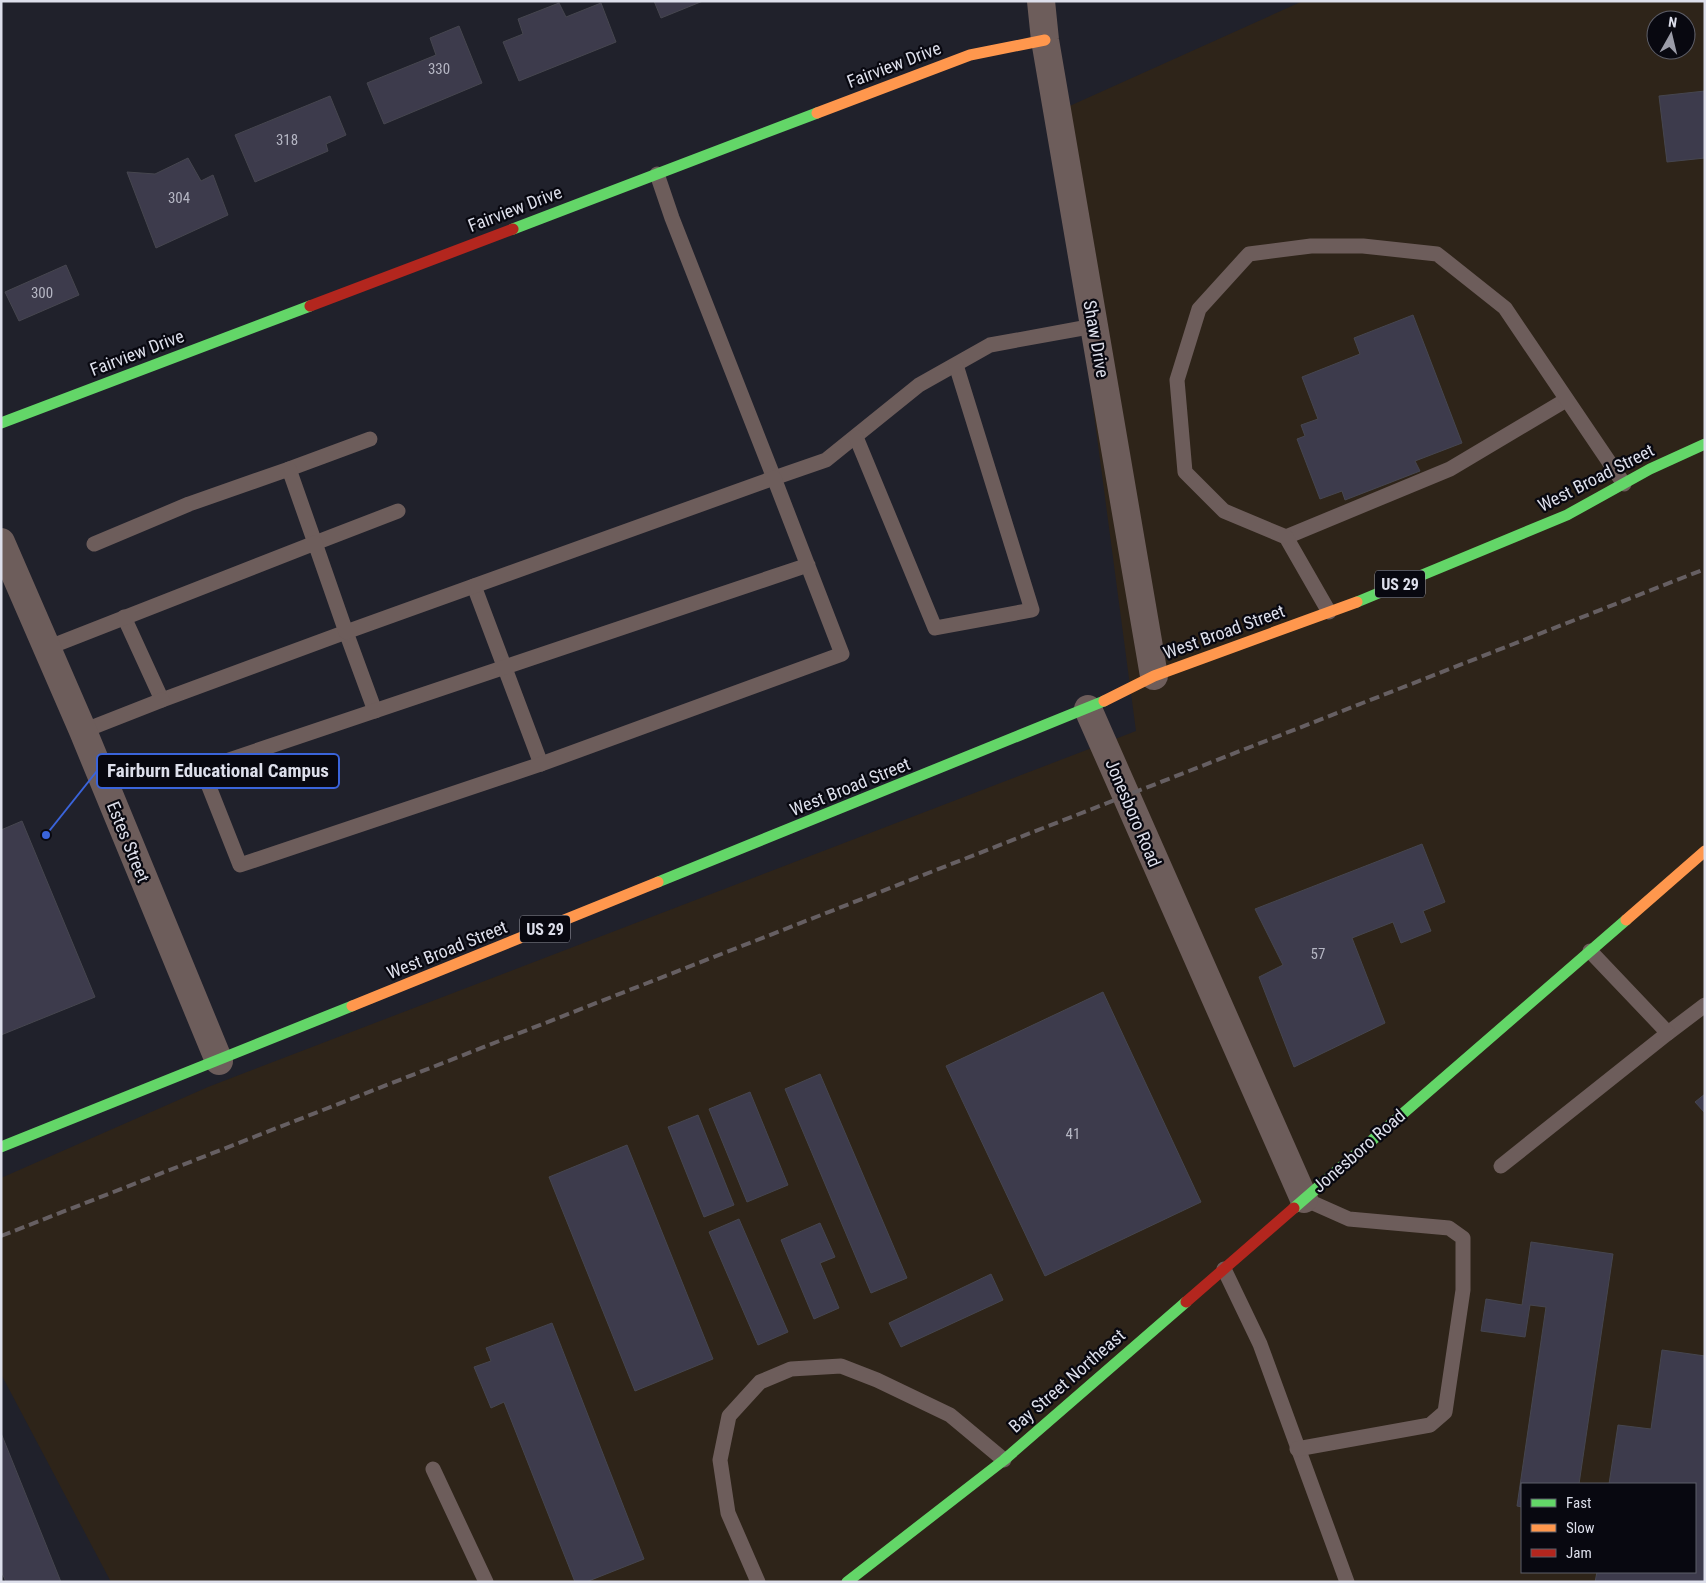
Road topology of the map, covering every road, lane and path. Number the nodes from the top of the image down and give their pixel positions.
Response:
1 (1041, 1) edge
2 (1045, 40) junction
3 (657, 174) junction
4 (1094, 326) junction
5 (956, 365) junction
6 (1566, 400) junction
7 (1, 423) edge
8 (856, 437) junction
9 (370, 439) dead end
10 (1705, 444) edge
11 (289, 469) junction
12 (774, 478) junction
13 (1624, 484) junction
14 (398, 511) dead end
15 (1286, 537) junction
16 (1, 542) edge
17 (315, 543) junction
18 (94, 544) dead end
19 (808, 565) junction
20 (474, 586) junction
21 (1329, 612) junction
22 (124, 618) junction
23 (346, 632) junction
24 (48, 648) junction
25 (504, 666) junction
26 (1154, 676) junction
27 (162, 700) junction
28 (1088, 709) junction
29 (375, 711) junction
30 (83, 731) junction
31 (541, 764) junction
32 (1705, 851) edge
33 (1590, 951) junction
34 (1705, 1005) edge
35 (1668, 1033) junction
36 (219, 1061) junction
37 (1, 1147) edge
38 (1501, 1166) dead end
39 (1304, 1199) junction
40 (1224, 1269) junction
41 (1297, 1449) junction
42 (1004, 1460) junction
43 (433, 1469) dead end
44 (486, 1582) edge
45 (758, 1582) edge
46 (847, 1582) edge
47 (1347, 1582) edge

1 - 2 street, Shaw Drive
2 - 3 street, Fairview Drive
2 - 4 street, Shaw Drive
3 - 7 street, Fairview Drive
3 - 12 lane
4 - 5 lane
4 - 26 street, Shaw Drive
5 - 8 lane
5 - 8 lane
6 - 13 lane
6 - 15 lane
6 - 15 lane
8 - 12 lane
9 - 11 lane
10 - 13 street, West Broad Street / US 29
11 - 17 lane
11 - 18 lane
12 - 19 lane
12 - 20 lane
13 - 21 street, West Broad Street / US 29
14 - 17 lane
15 - 21 lane
16 - 24 street, Estes Street
17 - 22 lane
17 - 23 lane
19 - 25 lane
19 - 31 lane
20 - 23 lane
20 - 25 lane
21 - 26 street, West Broad Street / US 29
22 - 24 lane
22 - 27 lane
23 - 27 lane
23 - 29 lane
24 - 30 street, Estes Street
25 - 29 lane
25 - 31 lane
26 - 28 street, West Broad Street / US 29
27 - 30 lane
28 - 36 street, West Broad Street / US 29
28 - 39 street, Jonesboro Road
29 - 31 lane
30 - 36 street, Estes Street
32 - 33 street, Jonesboro Road
33 - 35 lane
33 - 39 street, Jonesboro Road
34 - 35 lane
35 - 38 lane
36 - 37 street, West Broad Street / US 29
39 - 40 street, Bay Street Northeast
39 - 41 lane
40 - 41 lane
40 - 42 street, Bay Street Northeast
41 - 47 lane
42 - 45 lane
42 - 46 street, Bay Street Northeast
43 - 44 lane

